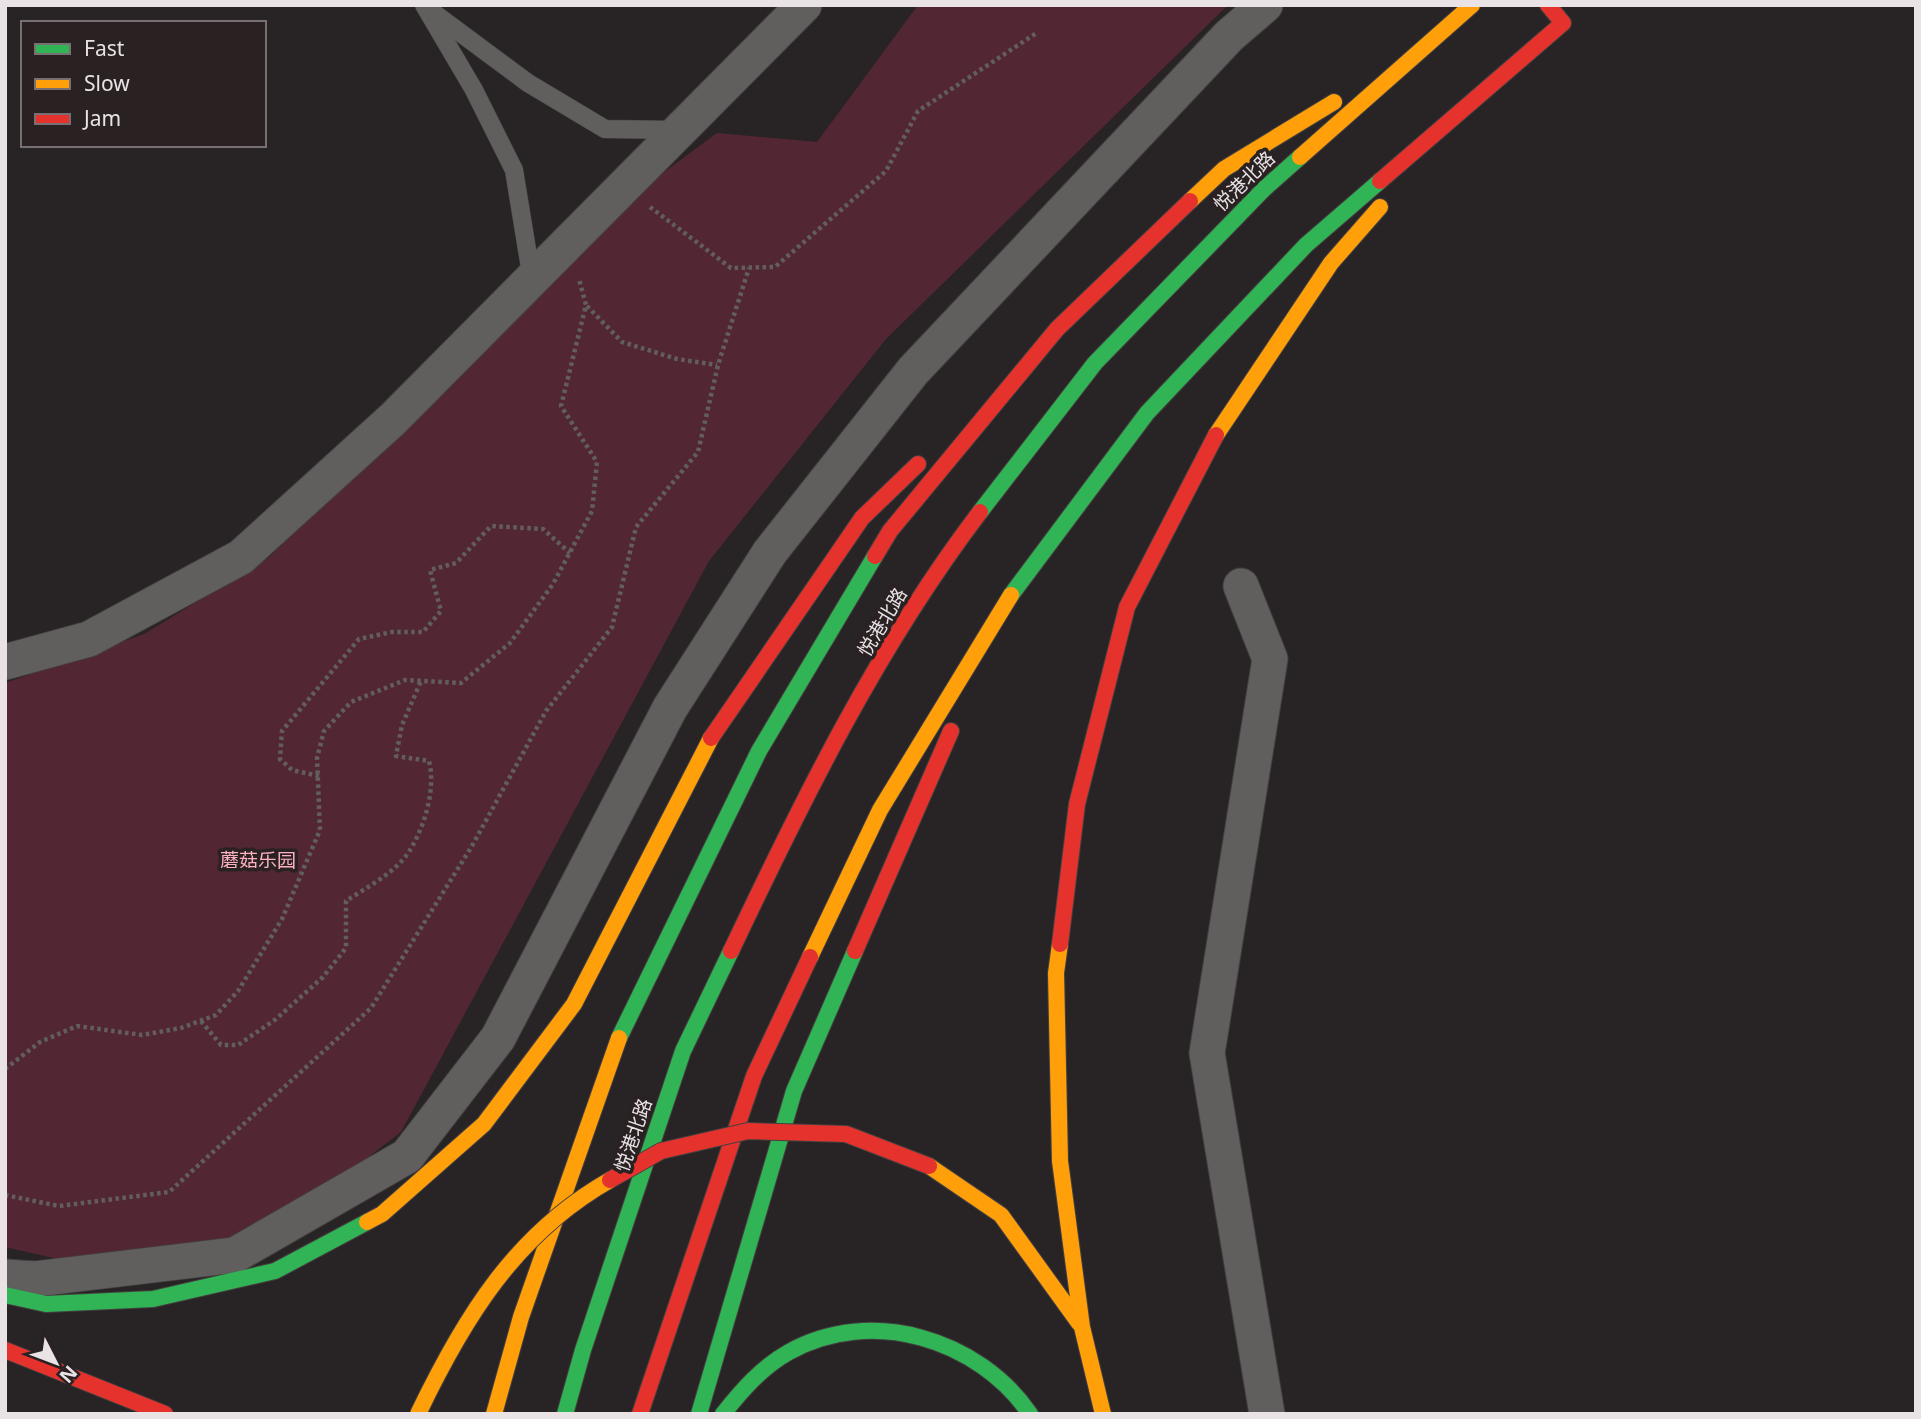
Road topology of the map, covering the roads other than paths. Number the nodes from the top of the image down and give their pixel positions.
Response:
1 (804, 5) edge
2 (1265, 5) edge
3 (1472, 5) edge
4 (1548, 5) edge
5 (426, 7) edge
6 (1426, 46) junction
7 (1472, 101) junction
8 (683, 130) junction
9 (532, 280) junction
10 (1057, 328) junction
11 (950, 433) dead end
12 (930, 452) dead end
13 (1241, 586) dead end
14 (1010, 596) junction
15 (5, 662) edge
16 (5, 1277) edge
17 (5, 1295) edge
18 (1082, 1327) junction
19 (5, 1350) edge
20 (166, 1414) edge
21 (418, 1414) edge
22 (494, 1414) edge
23 (565, 1414) edge
24 (640, 1414) edge
25 (699, 1414) edge
26 (723, 1414) edge
27 (1030, 1414) edge
28 (1103, 1414) edge
29 (1267, 1414) edge

1 - 8 street
2 - 16 street
3 - 6 main road, 悦港北路
4 - 7 main road
5 - 8 lane
5 - 9 lane
6 - 10 main road
6 - 23 main road, 悦港北路
7 - 14 main road
7 - 18 main road
8 - 9 street
9 - 15 street
10 - 11 main road
10 - 22 main road
12 - 17 main road
13 - 29 street
14 - 24 main road
14 - 25 main road
18 - 21 main road, bridge
18 - 28 main road
19 - 20 main road
26 - 27 main road

